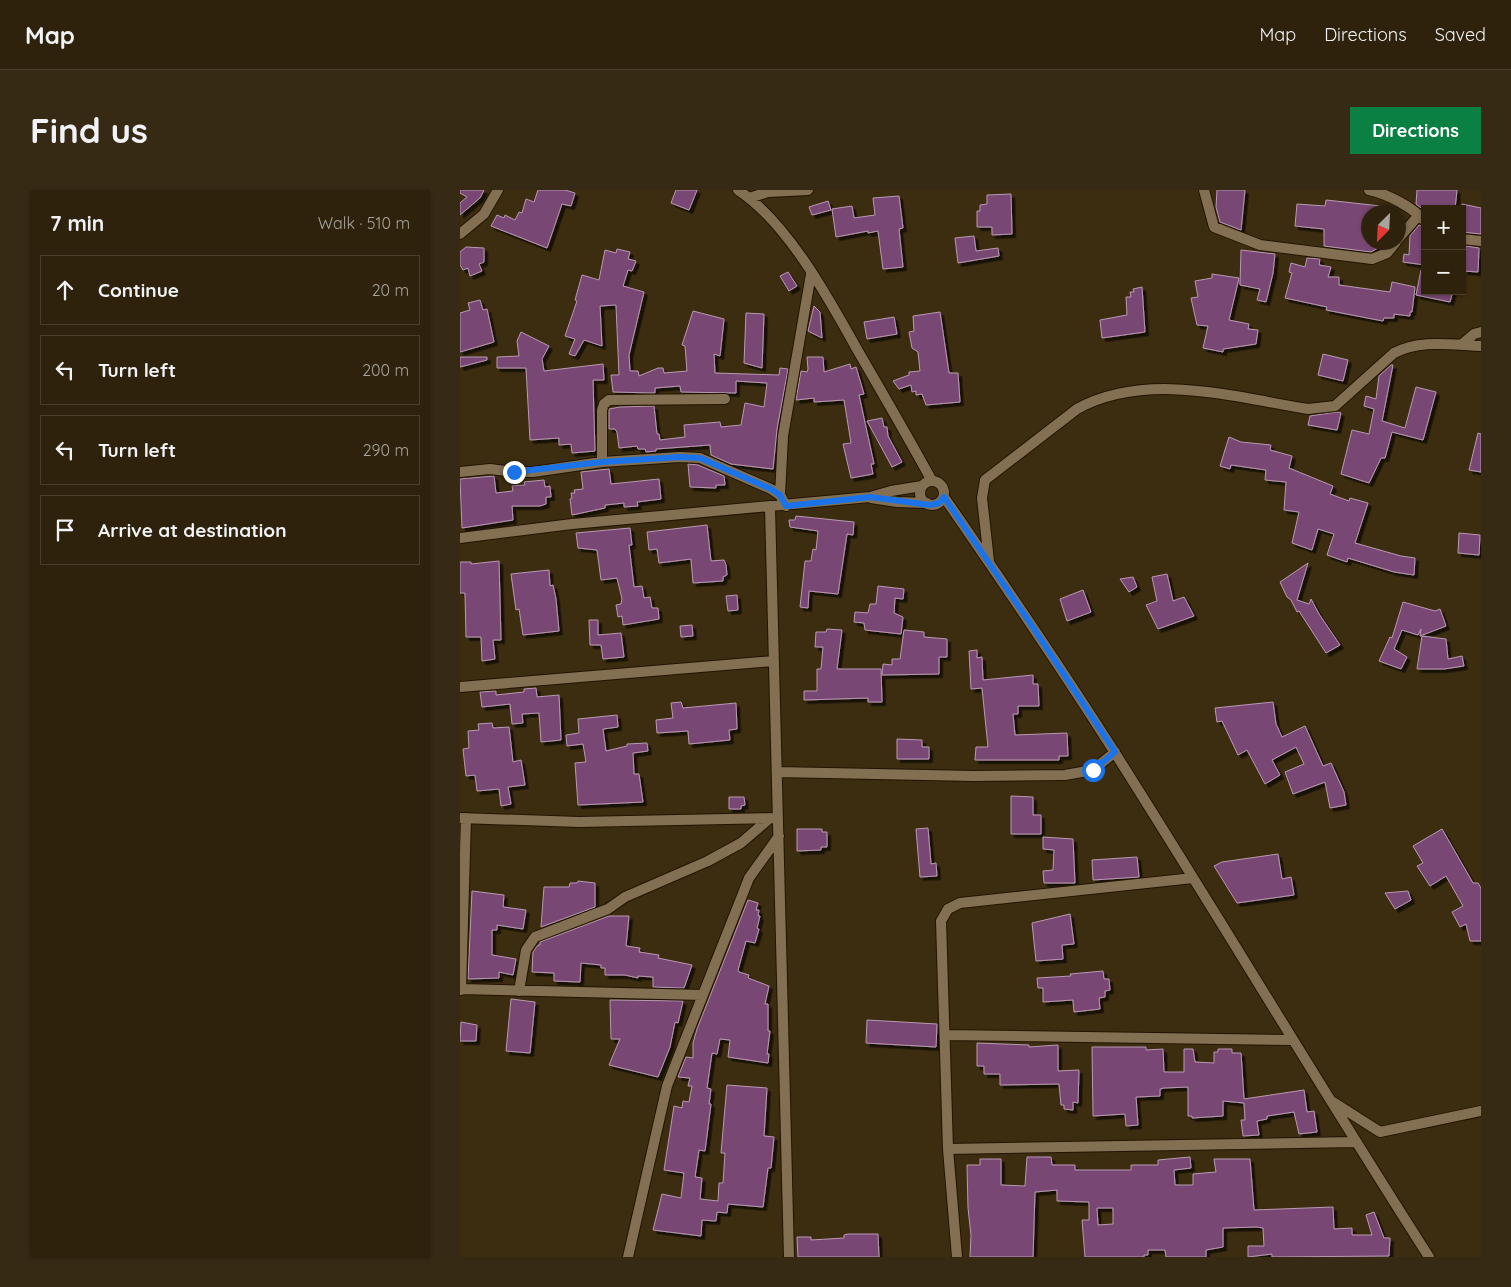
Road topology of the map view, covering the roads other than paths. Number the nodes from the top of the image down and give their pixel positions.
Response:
1 (498, 190) edge
2 (738, 190) edge
3 (808, 190) edge
4 (1204, 190) edge
5 (1369, 190) edge
6 (750, 198) junction
7 (1421, 217) edge
8 (1421, 219) edge
9 (1406, 232) edge
10 (460, 234) edge
11 (1466, 239) edge
12 (1481, 240) edge
13 (1389, 250) edge
14 (811, 274) junction
15 (1481, 332) edge
16 (1461, 346) junction
17 (1481, 346) edge
18 (725, 399) dead end
19 (602, 462) junction
20 (460, 472) edge
21 (932, 481) junction
22 (922, 486) junction
23 (780, 495) junction
24 (870, 497) junction
25 (944, 497) junction
26 (927, 503) junction
27 (786, 506) junction
28 (770, 507) junction
29 (460, 538) edge
30 (989, 562) junction
31 (774, 661) junction
32 (460, 687) edge
33 (1115, 752) junction
34 (777, 772) junction
35 (463, 818) edge
36 (774, 818) junction
37 (779, 836) junction
38 (1193, 878) junction
39 (460, 990) edge
40 (519, 991) junction
41 (703, 995) junction
42 (945, 1035) junction
43 (1292, 1040) junction
44 (1329, 1099) junction
45 (1481, 1111) edge
46 (1355, 1142) junction
47 (948, 1149) junction
48 (628, 1257) edge
49 (789, 1257) edge
50 (957, 1257) edge
51 (1429, 1257) edge

1 - 10 street
2 - 6 street
3 - 6 street
4 - 13 street
5 - 7 street
6 - 14 street
8 - 9 street
11 - 12 street
14 - 21 street
14 - 23 street
15 - 16 street
16 - 17 street
16 - 30 street
18 - 19 street
19 - 20 street
19 - 23 street
21 - 22 street
21 - 25 street
22 - 24 street
22 - 26 street
23 - 27 street
24 - 26 street
24 - 27 street
25 - 26 street
25 - 30 street
27 - 28 street
28 - 29 street
28 - 31 street
30 - 33 street
31 - 32 street
31 - 34 street
33 - 34 street
33 - 38 street
34 - 36 street
35 - 36 street
35 - 39 street
36 - 37 street
36 - 40 street
37 - 41 street
37 - 49 street
38 - 42 street
38 - 43 street
39 - 40 street
40 - 41 street
41 - 48 street
42 - 43 street
42 - 47 street
43 - 44 street
44 - 45 street
44 - 46 street
46 - 47 street
46 - 51 street
47 - 50 street

